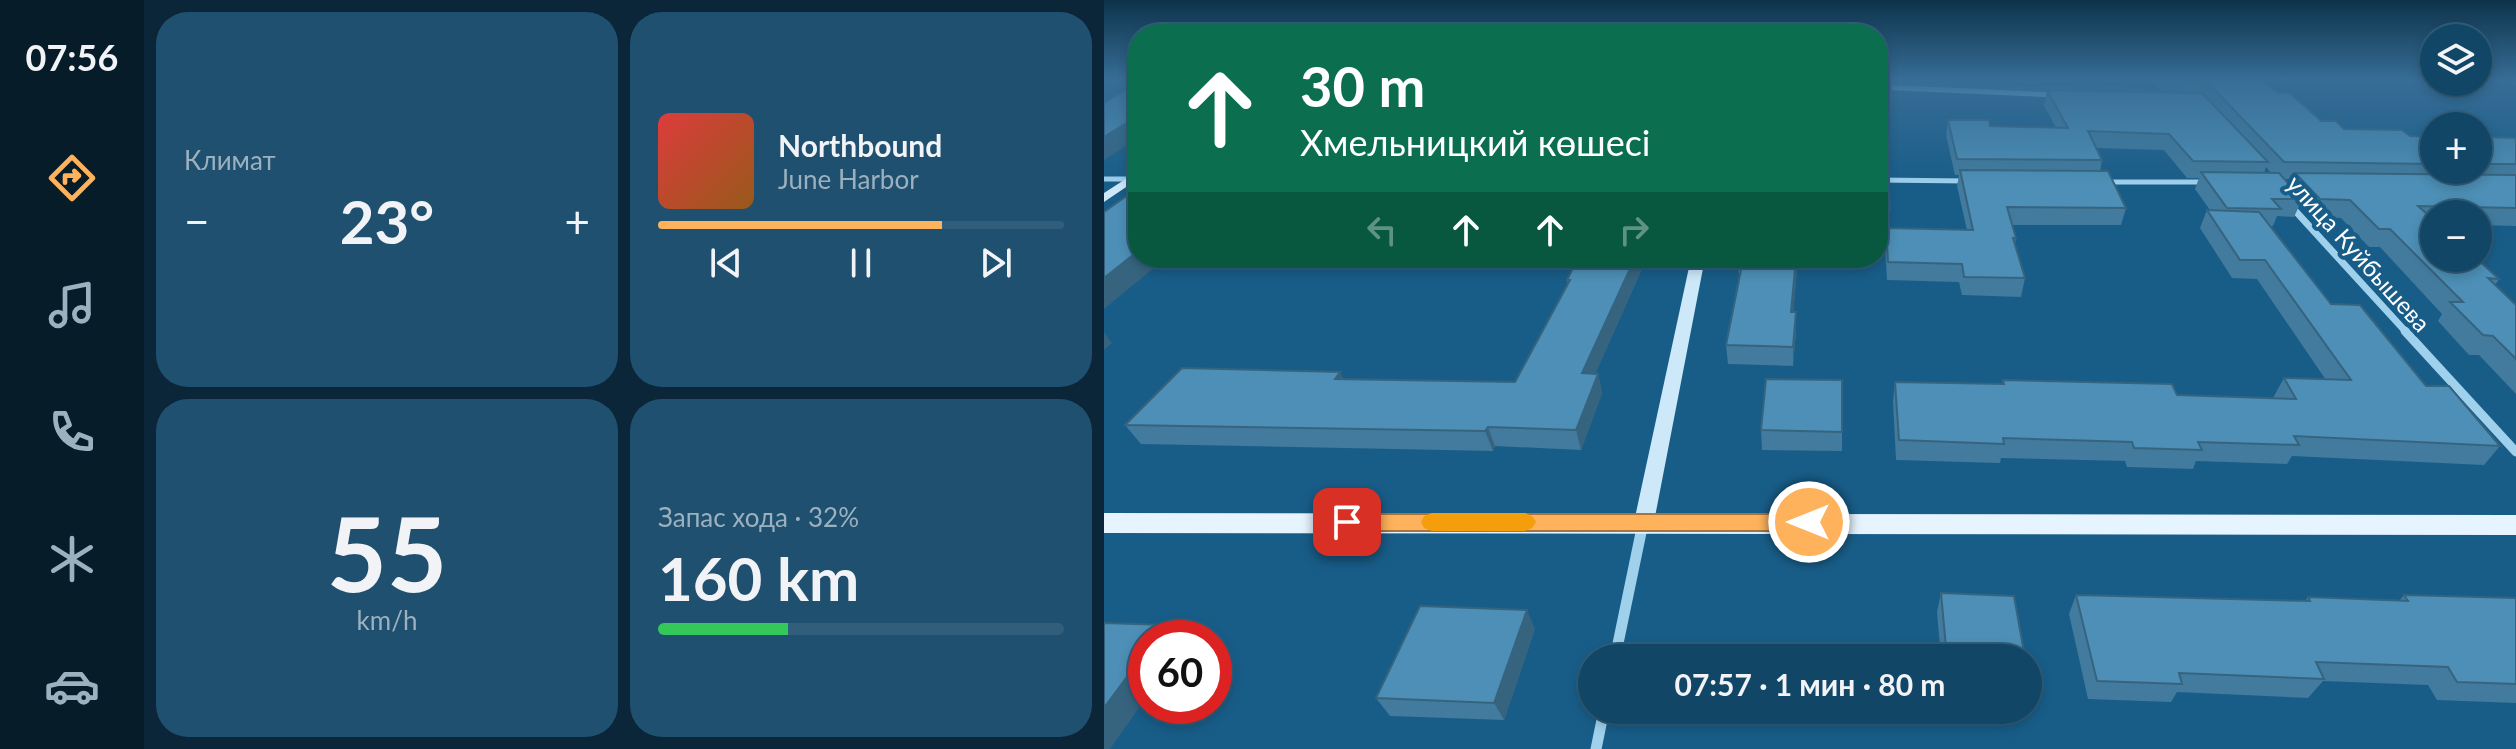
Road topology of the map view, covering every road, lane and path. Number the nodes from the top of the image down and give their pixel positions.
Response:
1 (1128, 178) edge
2 (1104, 179) edge
3 (1888, 180) edge
4 (1972, 181) edge
5 (1128, 182) edge
6 (2097, 182) edge
7 (2207, 182) edge
8 (2280, 194) edge
9 (1104, 198) edge
10 (1696, 268) edge
11 (2516, 452) edge
12 (1644, 522) junction
13 (1104, 523) edge
14 (2516, 525) edge
15 (1618, 644) edge
16 (1601, 724) edge
17 (1596, 749) edge

1 - 2 street
3 - 4 street
5 - 9 main road
6 - 7 street
8 - 11 street, улица Куйбышева
10 - 12 main road
12 - 13 main road
12 - 14 main road
12 - 15 street
16 - 17 street

